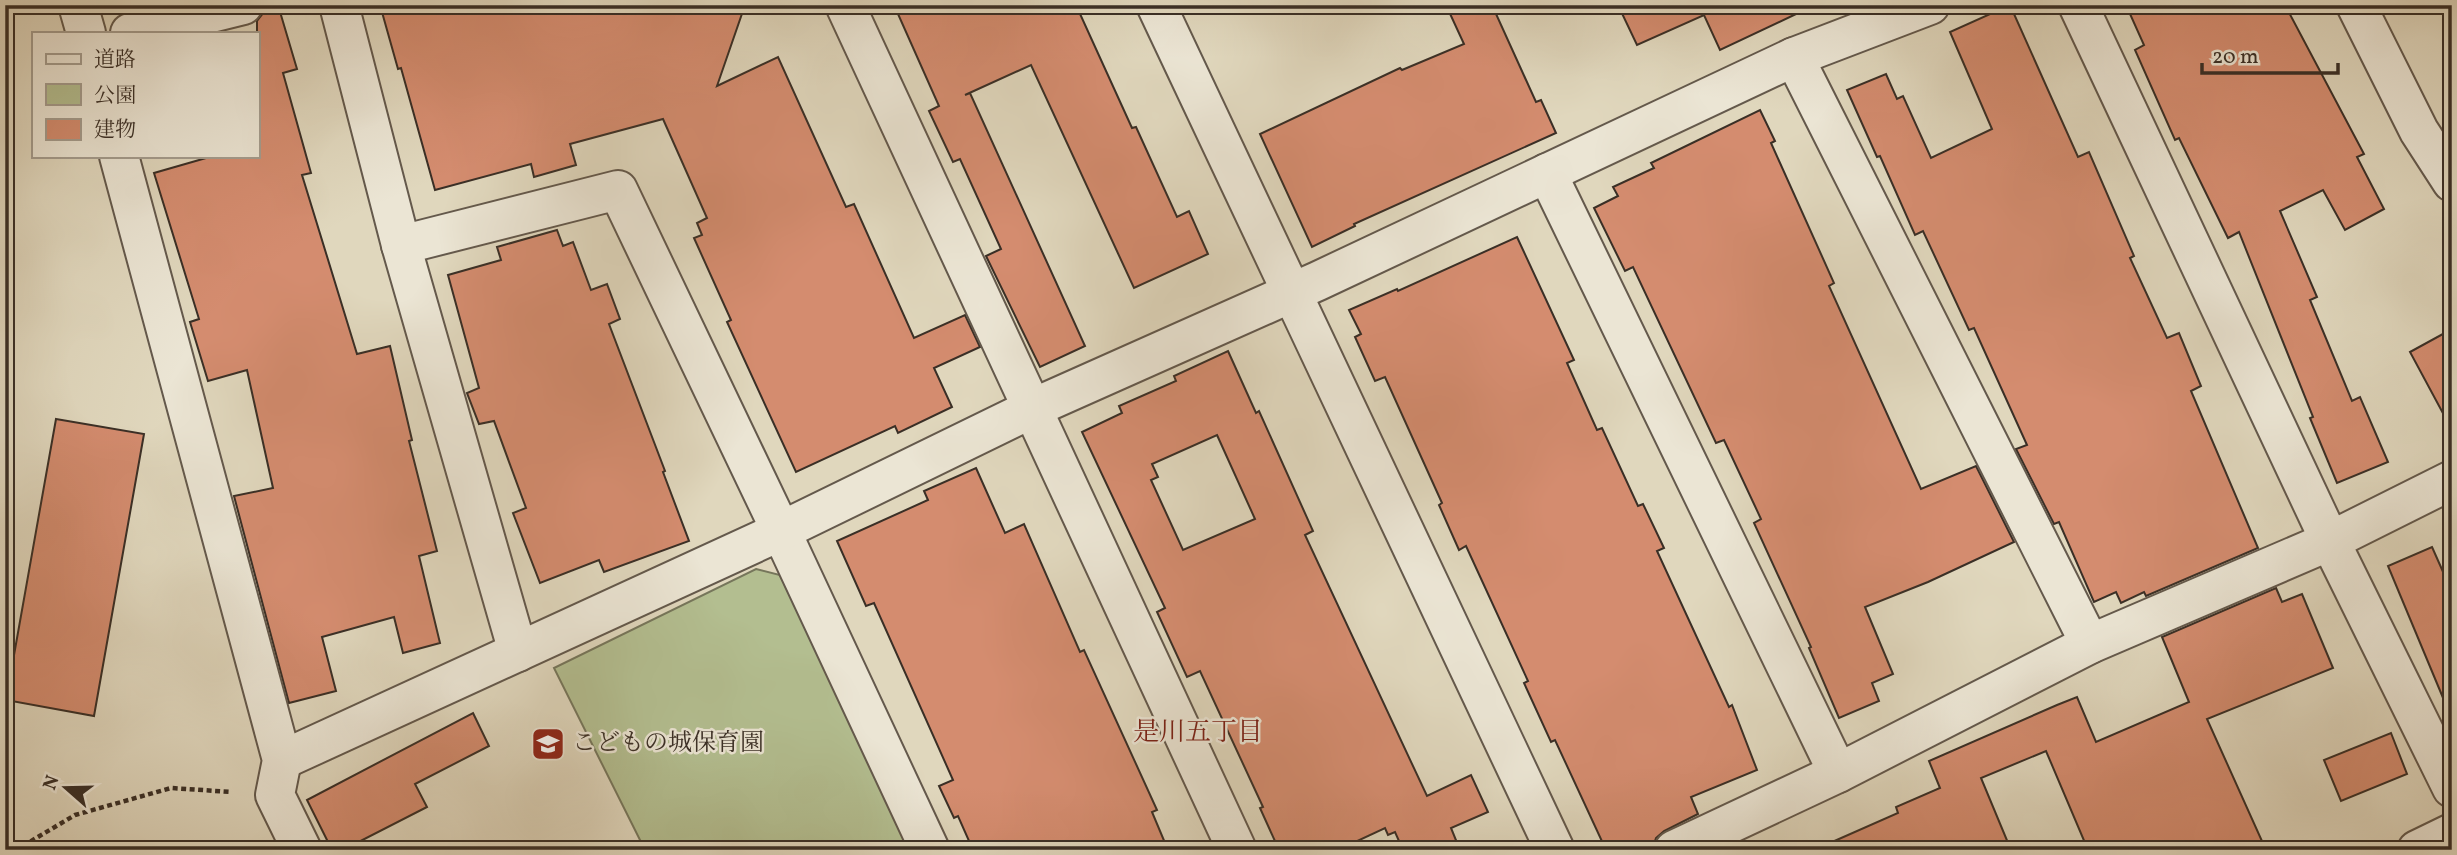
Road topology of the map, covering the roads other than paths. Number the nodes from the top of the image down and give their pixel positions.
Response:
1 (78, 5) edge
2 (243, 5) edge
3 (338, 5) edge
4 (845, 5) edge
5 (1156, 5) edge
6 (1930, 5) edge
7 (2078, 5) edge
8 (2356, 5) edge
9 (86, 32) edge
10 (134, 32) edge
11 (1794, 57) junction
12 (120, 158) edge
13 (1547, 173) junction
14 (2452, 182) edge
15 (401, 245) junction
16 (1291, 293) junction
17 (1034, 408) junction
18 (2452, 480) edge
19 (781, 531) junction
20 (2330, 541) junction
21 (2090, 644) junction
22 (518, 652) junction
23 (1838, 773) junction
24 (278, 777) junction
25 (2452, 788) edge
26 (2452, 833) edge
27 (302, 850) edge
28 (930, 850) edge
29 (1237, 850) edge
30 (1555, 850) edge
31 (1674, 850) edge
32 (2417, 850) edge

1 - 9 street
2 - 10 street
3 - 15 street
4 - 17 street
5 - 16 street
6 - 11 street
7 - 20 street
8 - 14 street
11 - 13 street
11 - 21 street
12 - 24 street
13 - 16 street
13 - 23 street
15 - 19 street
15 - 22 street
16 - 17 street
16 - 30 street
17 - 19 street
17 - 29 street
18 - 20 street
19 - 22 street
19 - 28 street
20 - 21 street
20 - 25 street
21 - 23 street
22 - 24 street
23 - 31 street
24 - 27 street
26 - 32 street

